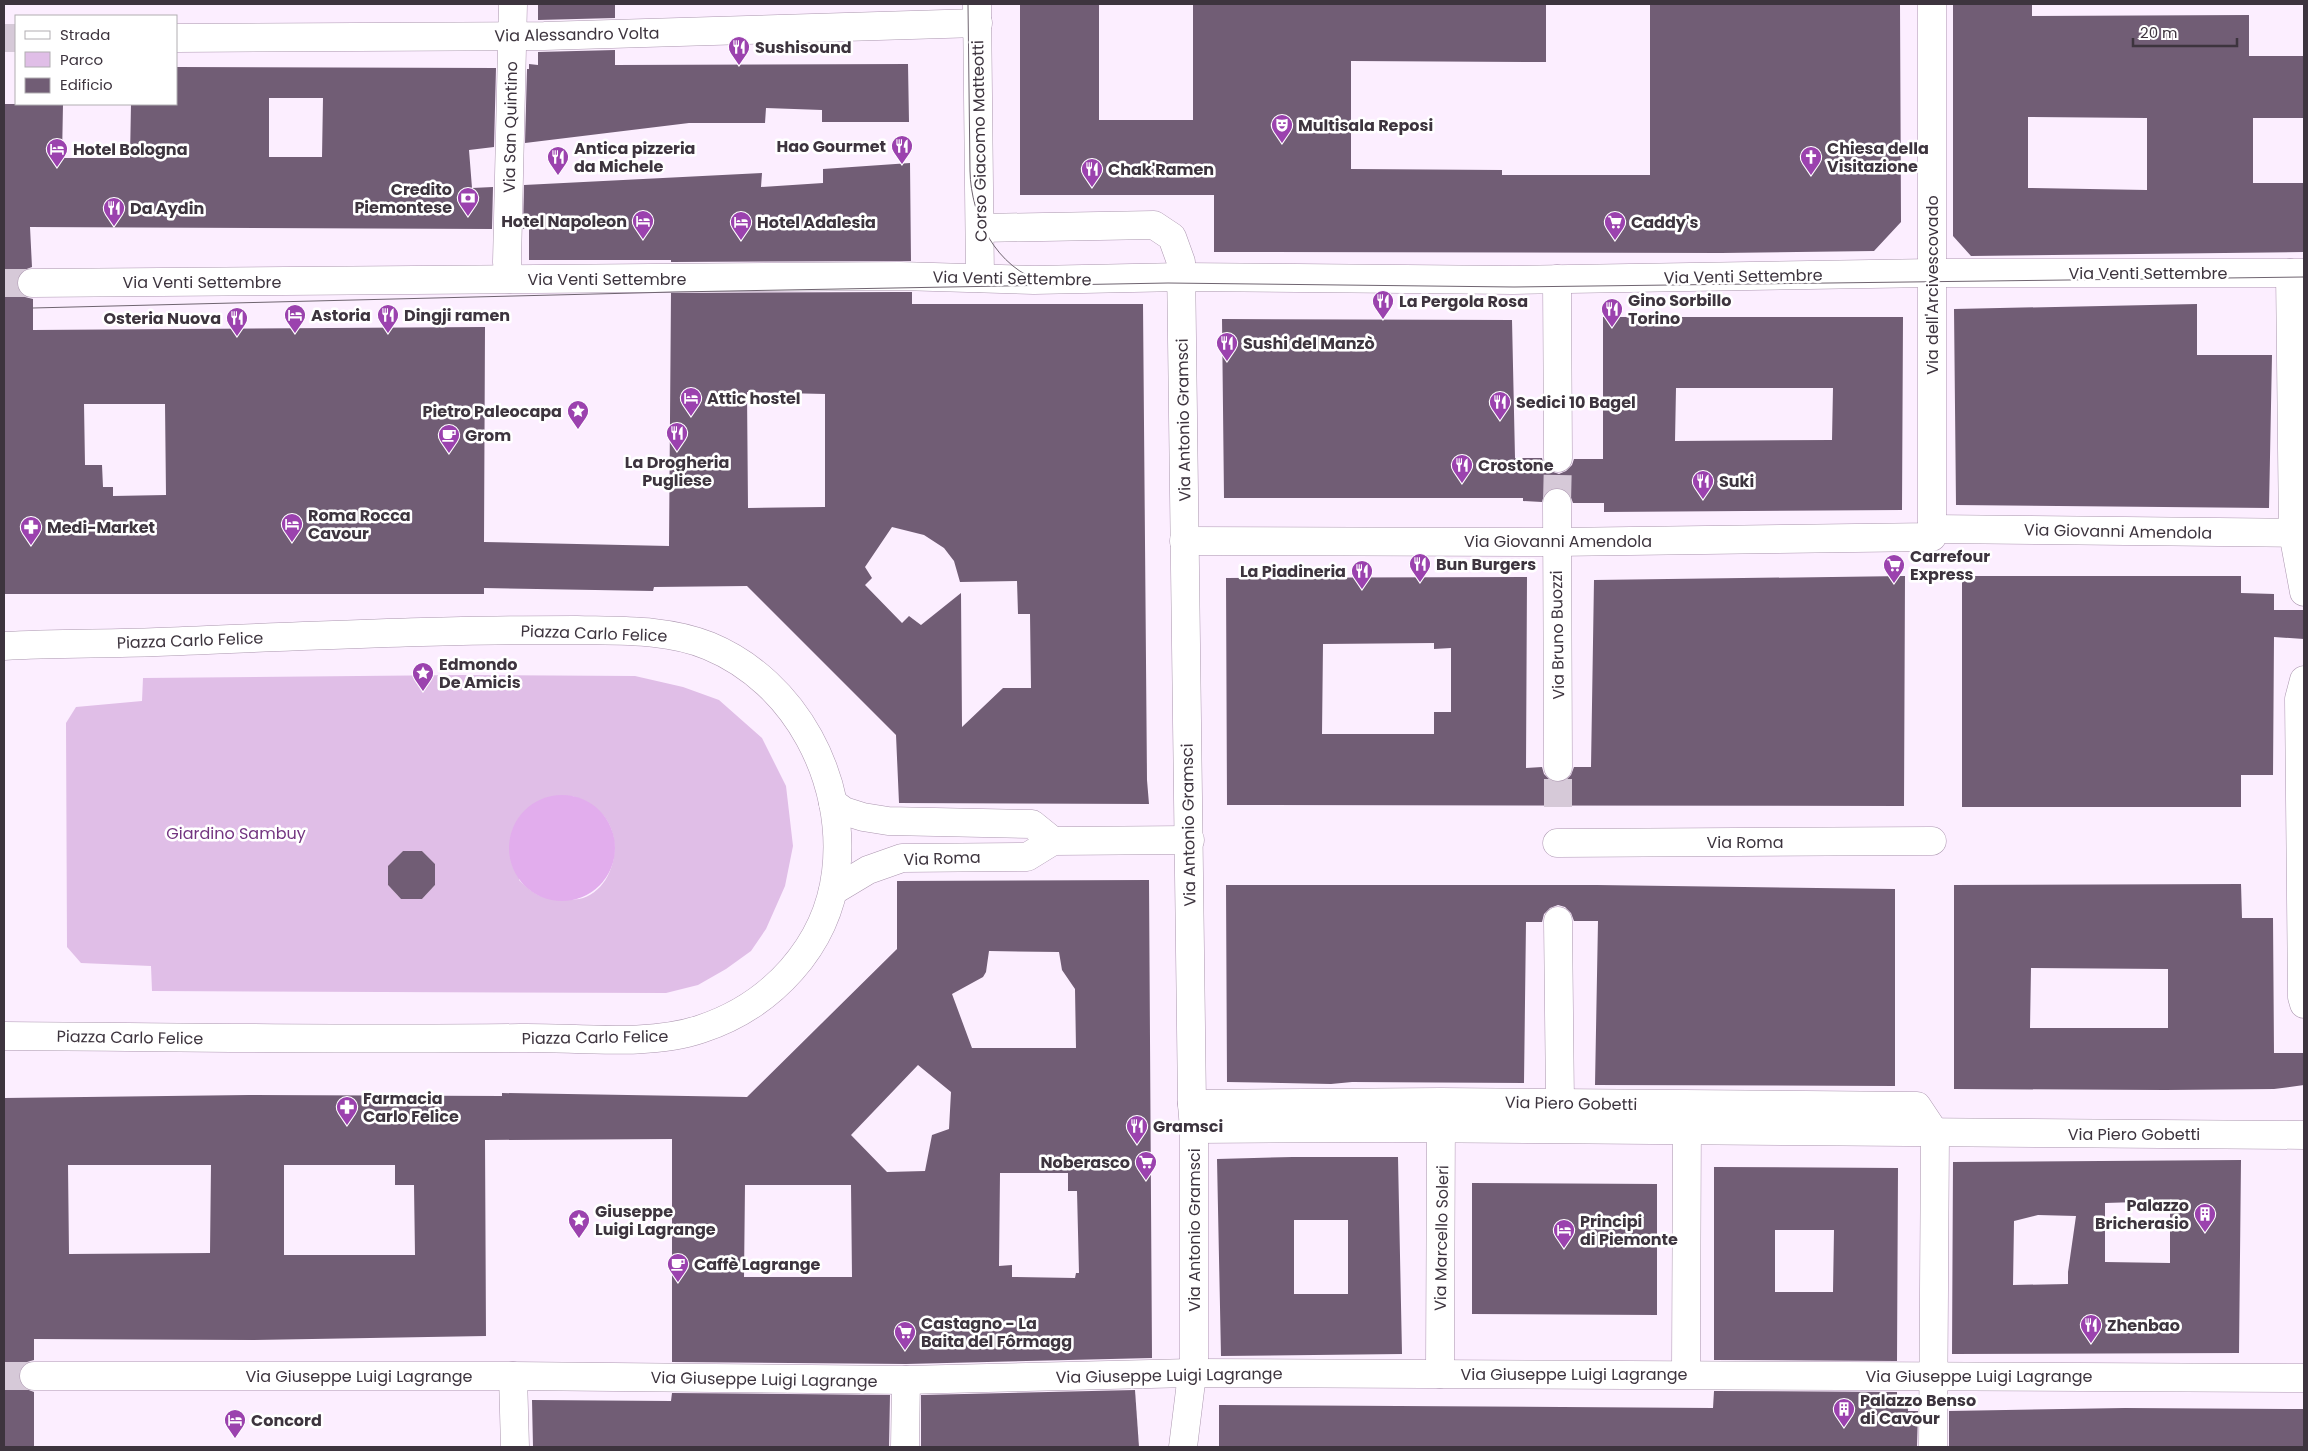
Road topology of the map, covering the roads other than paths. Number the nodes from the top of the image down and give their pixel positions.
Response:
1 (513, 4) edge
2 (1932, 4) edge
3 (978, 13) edge
4 (512, 36) junction
5 (178, 38) edge
6 (980, 228) junction
7 (1932, 273) junction
8 (2297, 273) edge
9 (1182, 277) junction
10 (980, 278) junction
11 (1557, 279) junction
12 (508, 280) junction
13 (32, 283) tunnel mouth
14 (1558, 458) tunnel mouth
15 (1557, 503) tunnel mouth
16 (1932, 533) junction
17 (2298, 533) edge
18 (1184, 540) junction
19 (1556, 542) junction
20 (2304, 592) edge
21 (4, 637) edge
22 (34, 644) junction
23 (4, 646) edge
24 (2302, 692) edge
25 (1558, 767) tunnel mouth
26 (833, 803) junction
27 (1190, 840) junction
28 (1053, 841) junction
29 (1932, 842) dead end
30 (1557, 843) dead end
31 (834, 891) junction
32 (1558, 922) dead end
33 (2304, 1004) edge
34 (4, 1036) edge
35 (1560, 1103) junction
36 (1441, 1115) junction
37 (1193, 1117) junction
38 (1687, 1118) junction
39 (1934, 1133) junction
40 (2304, 1135) edge
41 (1191, 1373) junction
42 (1440, 1374) junction
43 (1686, 1374) junction
44 (34, 1376) tunnel mouth
45 (514, 1376) junction
46 (1933, 1377) junction
47 (2304, 1378) edge
48 (906, 1380) junction
49 (515, 1447) edge
50 (905, 1447) edge
51 (1183, 1447) edge
52 (1933, 1447) edge

1 - 4 street, Via San Quintino
2 - 7 street, Via dell'Arcivescovado
3 - 4 street, Via Alessandro Volta
3 - 6 street, Corso Giacomo Matteotti
4 - 5 street, Via Alessandro Volta
4 - 12 street, Via San Quintino
6 - 9 street
6 - 10 street, Corso Giacomo Matteotti
7 - 8 street, Via Venti Settembre
7 - 11 street, Via Venti Settembre
7 - 16 street, Via dell'Arcivescovado
8 - 17 street
9 - 10 street, Via Venti Settembre
9 - 11 street, Via Venti Settembre
9 - 18 street, Via Antonio Gramsci
10 - 12 street, Via Venti Settembre
11 - 14 street
12 - 13 street, Via Venti Settembre
15 - 19 street, Via Bruno Buozzi
16 - 17 street, Via Giovanni Amendola
16 - 19 street, Via Giovanni Amendola
17 - 20 street
18 - 19 street, Via Giovanni Amendola
18 - 27 street, Via Antonio Gramsci
19 - 25 street, Via Bruno Buozzi
21 - 22 street
22 - 23 street, Piazza Carlo Felice
22 - 26 street, Piazza Carlo Felice
24 - 33 street
26 - 28 street, Via Roma
26 - 31 street, Piazza Carlo Felice
27 - 28 street
27 - 37 street, Via Antonio Gramsci
28 - 31 street, Via Roma
29 - 30 street, Via Roma
31 - 34 street, Piazza Carlo Felice
32 - 35 street
35 - 36 street, Via Piero Gobetti
35 - 38 street, Via Piero Gobetti
36 - 37 street, Via Piero Gobetti
36 - 38 street
36 - 42 street, Via Marcello Soleri
37 - 41 street, Via Antonio Gramsci
38 - 39 street, Via Piero Gobetti
38 - 43 street
39 - 40 street, Via Piero Gobetti
39 - 46 street
41 - 42 street, Via Giuseppe Luigi Lagrange
41 - 48 street, Via Giuseppe Luigi Lagrange
41 - 51 street, Via Antonio Gramsci
42 - 43 street, Via Giuseppe Luigi Lagrange
43 - 46 street, Via Giuseppe Luigi Lagrange
44 - 45 street, Via Giuseppe Luigi Lagrange
45 - 48 street, Via Giuseppe Luigi Lagrange
45 - 49 street
46 - 47 street, Via Giuseppe Luigi Lagrange
46 - 52 street
48 - 50 street

